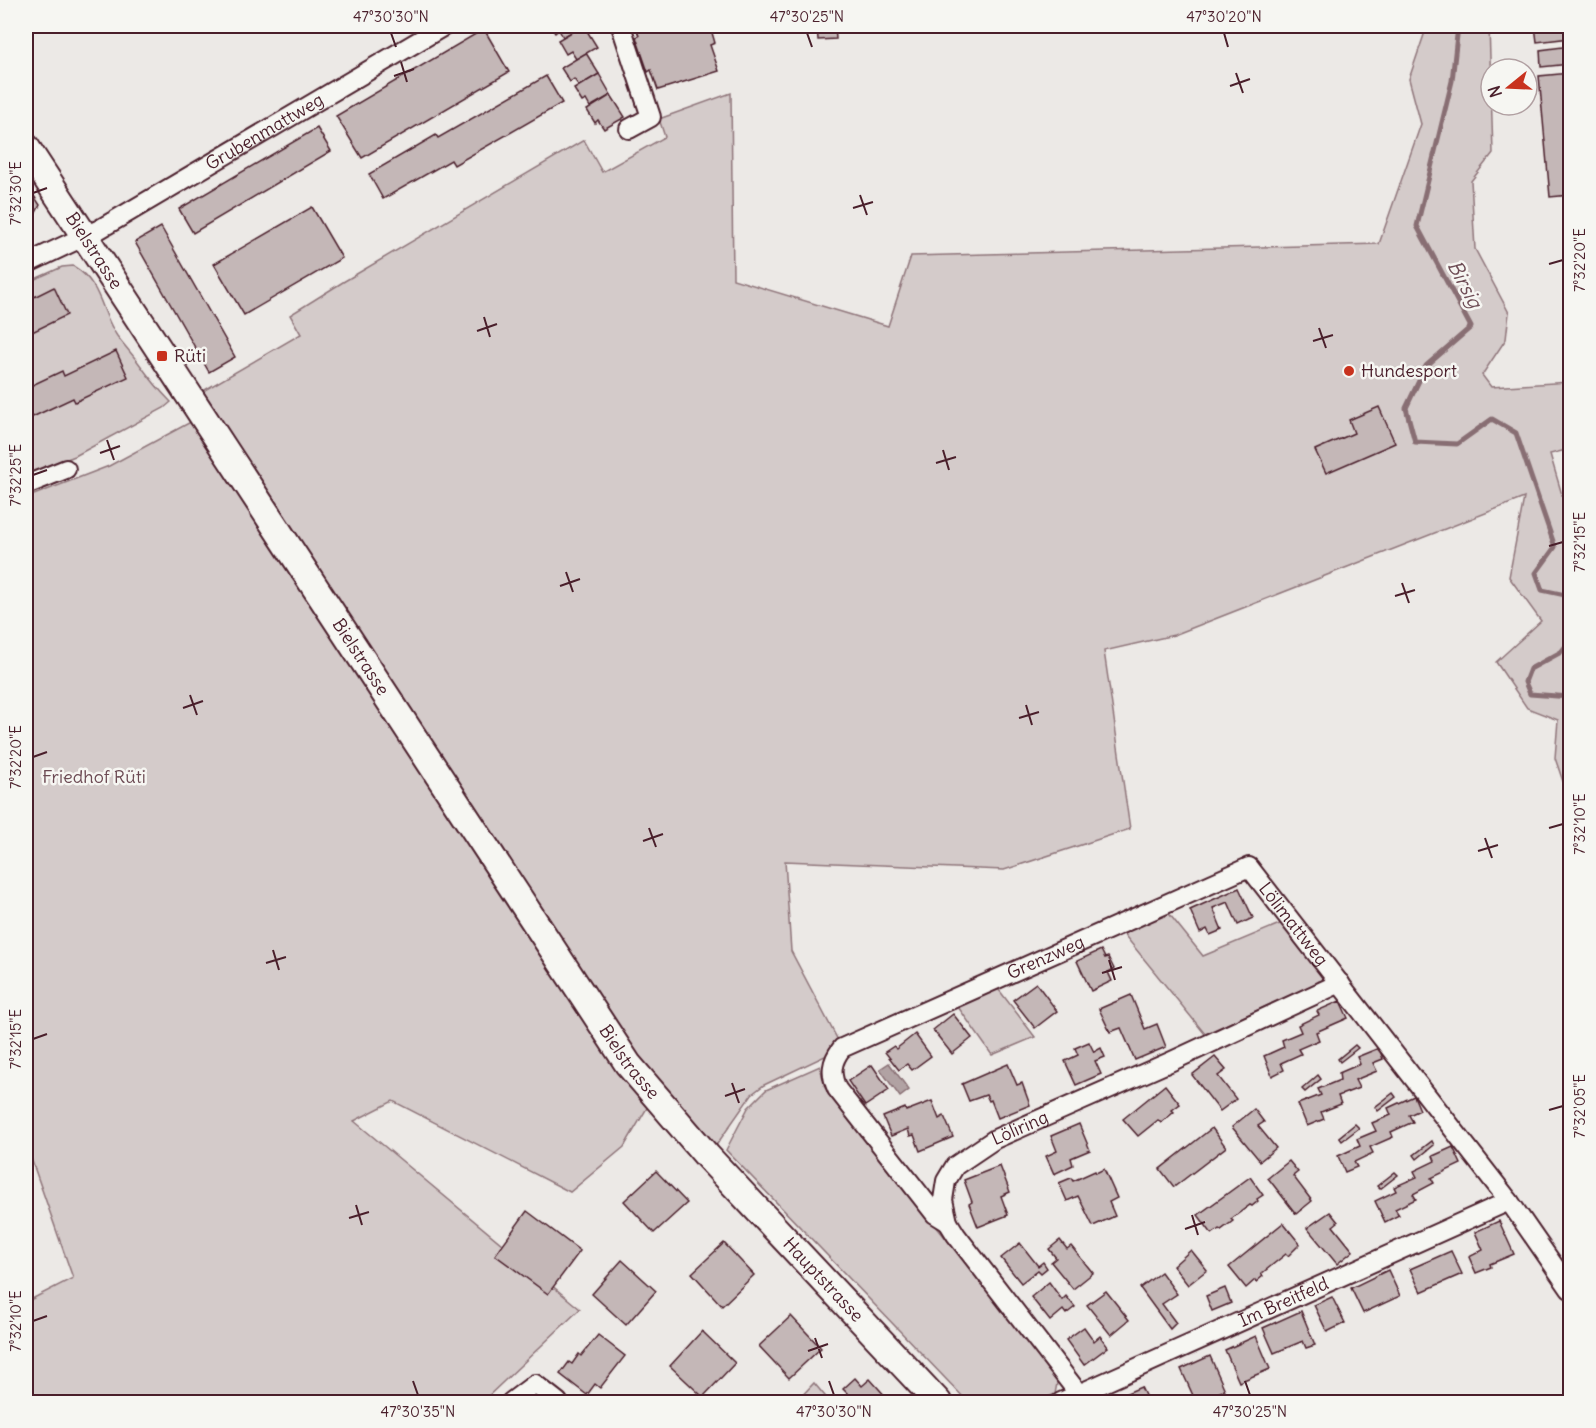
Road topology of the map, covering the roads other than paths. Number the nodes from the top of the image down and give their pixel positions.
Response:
1 (444, 26) edge
2 (621, 26) edge
3 (629, 129) dead end
4 (26, 147) edge
5 (84, 236) junction
6 (26, 264) edge
7 (66, 469) dead end
8 (26, 485) edge
9 (1249, 867) joint
10 (1340, 983) junction
11 (708, 1157) joint
12 (1509, 1201) junction
13 (948, 1222) junction
14 (1570, 1289) edge
15 (1079, 1394) junction
16 (511, 1402) edge
17 (558, 1402) edge
18 (938, 1402) edge
19 (1061, 1402) edge

1 - 5 street, Grubenmattweg
2 - 3 street
4 - 5 main road, Bielstrasse
5 - 6 street, Grubenmattweg
5 - 11 main road, Bielstrasse
7 - 8 street
9 - 10 street, Lölimattweg
9 - 13 street, Grenzweg
10 - 12 street, Lölimattweg
10 - 13 street, Löliring
11 - 18 main road, Hauptstrasse
12 - 14 street, Lölimattweg
12 - 15 street, Im Breitfeld
13 - 15 street, Löliring
15 - 19 street, Im Breitfeld
16 - 17 street

